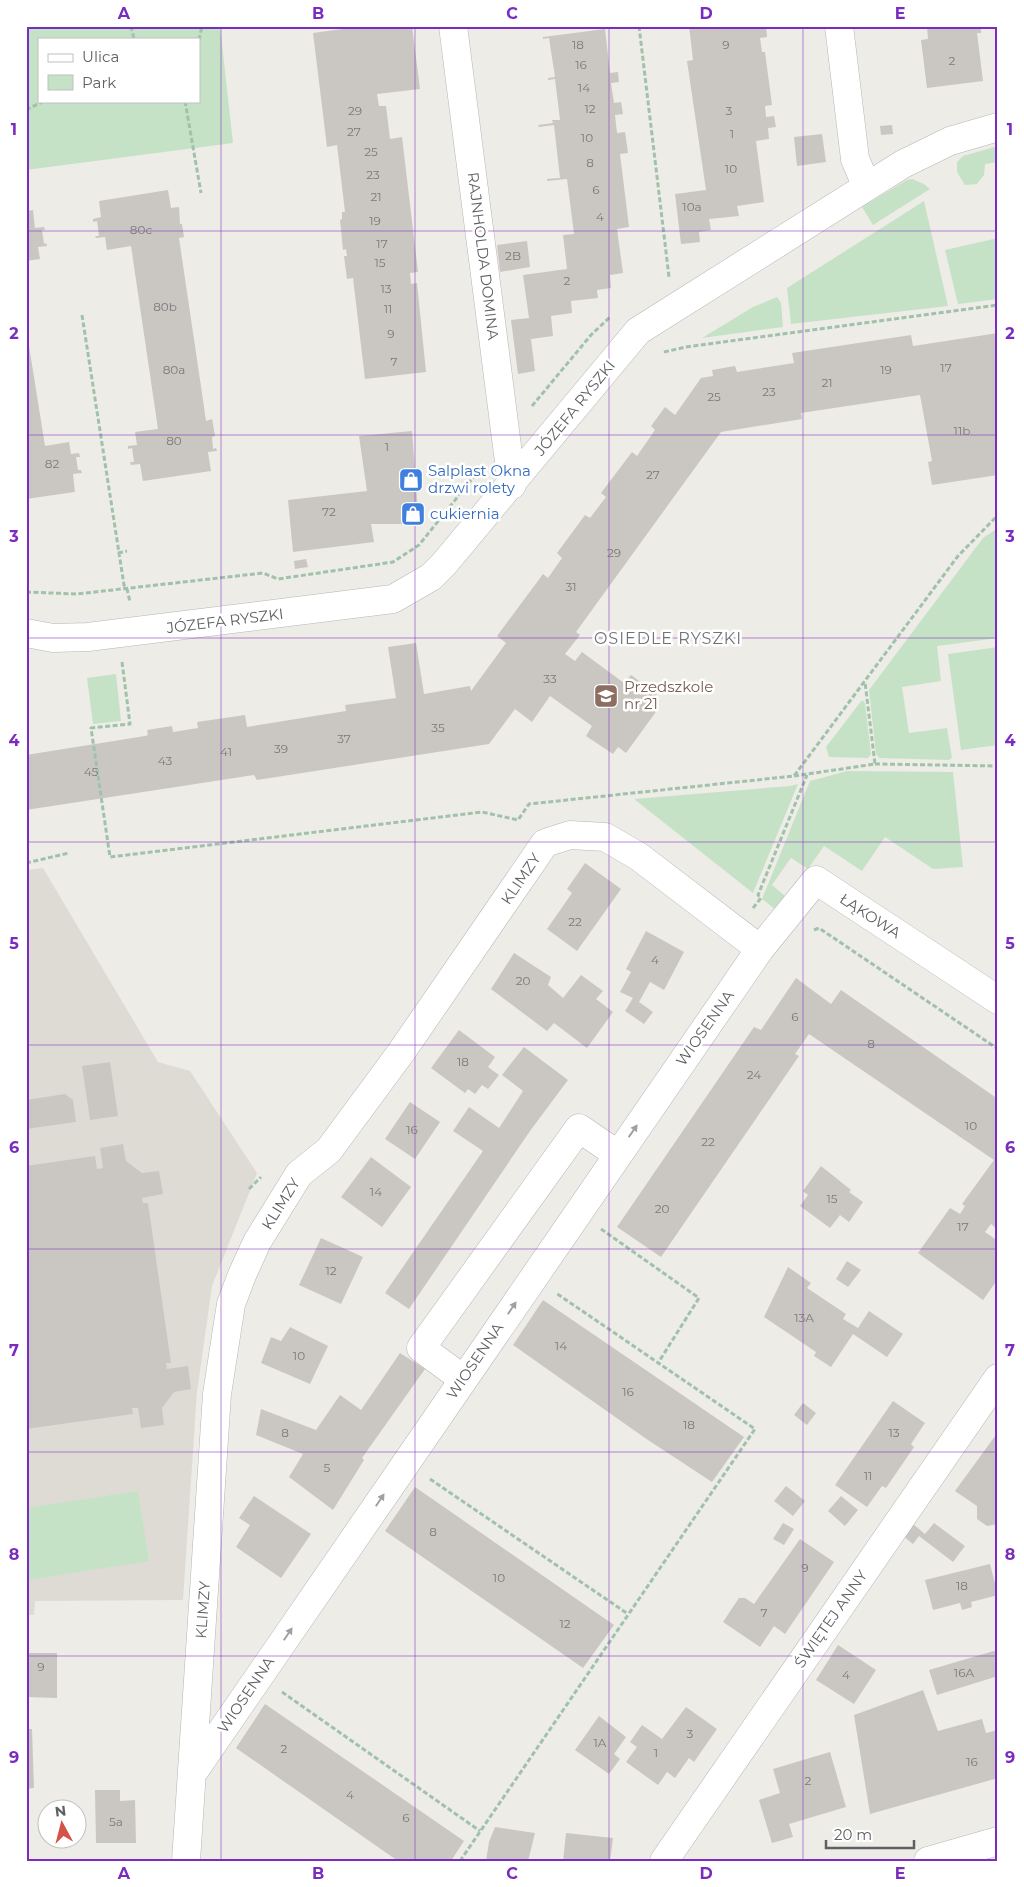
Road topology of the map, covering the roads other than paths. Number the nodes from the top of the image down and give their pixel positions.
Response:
1 (453, 26) edge
2 (839, 26) edge
3 (998, 127) edge
4 (866, 185) junction
5 (512, 485) junction
6 (26, 633) edge
7 (760, 949) junction
8 (998, 1000) edge
9 (617, 1154) junction
10 (998, 1378) edge
11 (463, 1379) junction
12 (191, 1775) junction
13 (998, 1841) edge
14 (186, 1861) edge
15 (664, 1861) edge
16 (928, 1861) edge

1 - 5 street, RAJNHOLDA DOMINA
2 - 4 street
3 - 4 street, JÓZEFA RYSZKI
4 - 5 street, JÓZEFA RYSZKI
5 - 6 street, JÓZEFA RYSZKI
7 - 8 street, ŁĄKOWA
9 -> 7 street, WIOSENNA
7 - 12 street, KLIMZY
11 -> 9 street, WIOSENNA
9 - 11 street
10 - 15 street, ŚWIĘTEJ ANNY
12 -> 11 street, WIOSENNA
12 - 14 street, KLIMZY
13 - 16 street

